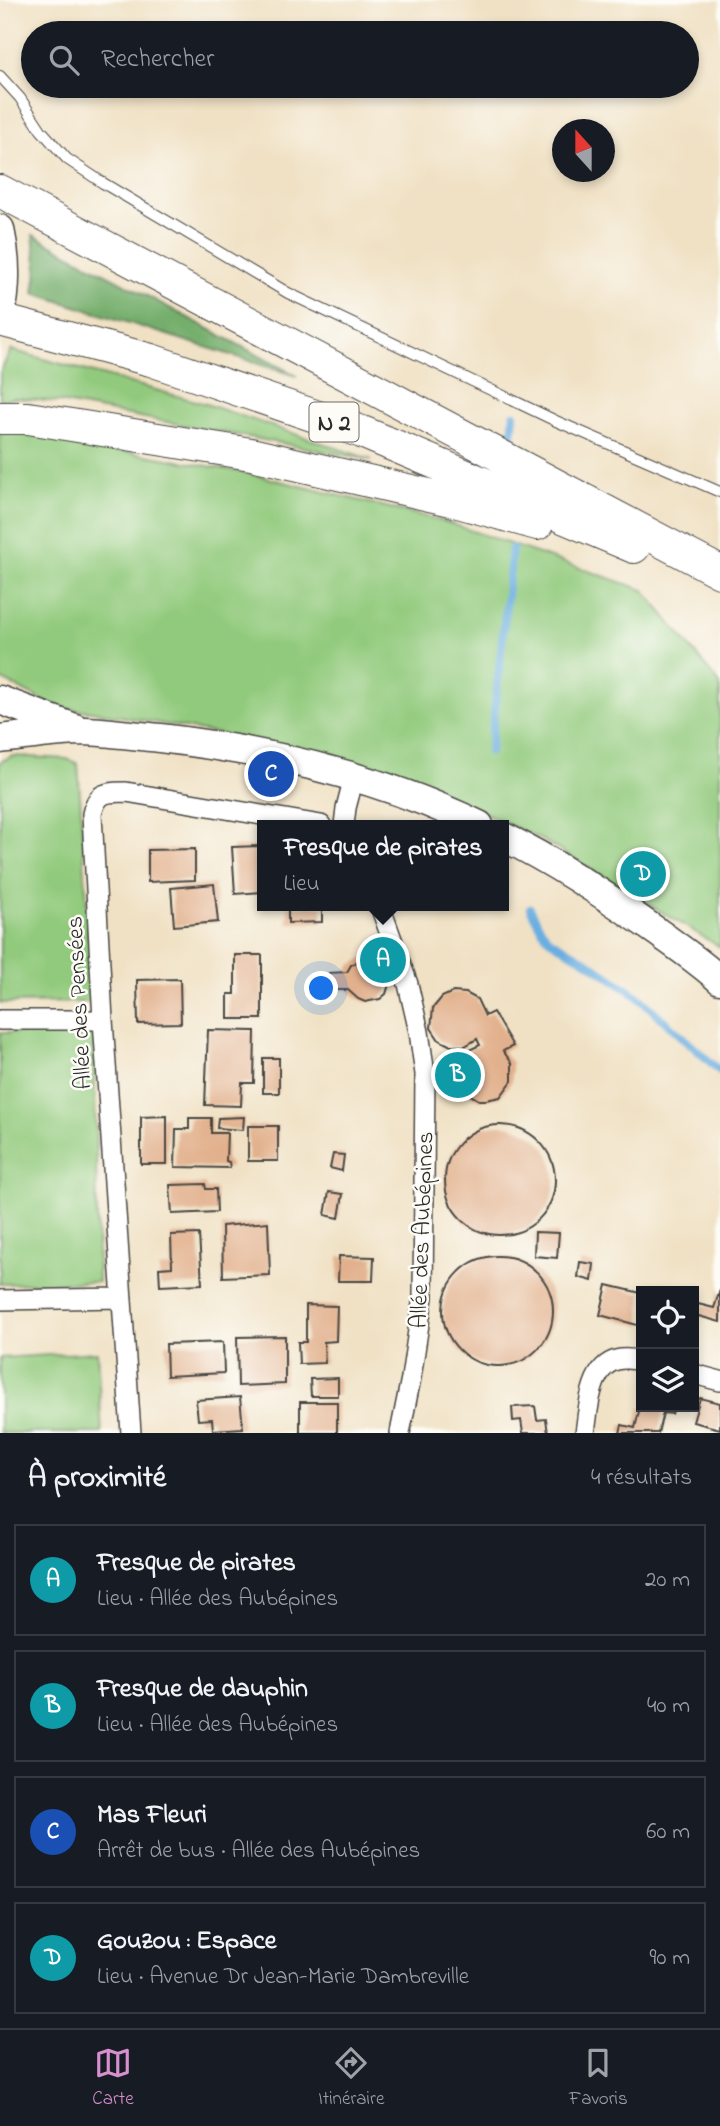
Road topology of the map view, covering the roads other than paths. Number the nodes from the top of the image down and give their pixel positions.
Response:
1 (0, 76) edge
2 (0, 191) edge
3 (3, 240) edge
4 (0, 320) edge
5 (0, 418) edge
6 (720, 492) edge
7 (657, 557) junction
8 (720, 572) edge
9 (720, 583) edge
10 (0, 700) edge
11 (84, 731) junction
12 (0, 739) edge
13 (354, 776) junction
14 (291, 820) edge
15 (345, 820) edge
16 (468, 820) edge
17 (509, 840) edge
18 (382, 911) edge
19 (720, 980) edge
20 (0, 1020) edge
21 (103, 1020) junction
22 (122, 1298) junction
23 (0, 1300) edge
24 (636, 1360) edge
25 (699, 1375) edge
26 (720, 1381) edge
27 (131, 1433) edge
28 (400, 1433) edge
29 (585, 1433) edge

1 - 6 lane
2 - 8 main road
3 - 4 street
4 - 7 main road, N 2
5 - 7 main road
7 - 9 main road, N 2
10 - 11 street
11 - 12 street
11 - 13 street
13 - 15 street
13 - 16 street
14 - 21 street, Allée des Pensées
17 - 19 street
18 - 28 street, Allée des Aubépines
20 - 21 street
21 - 22 street, Allée des Pensées
22 - 23 street
22 - 27 street, Allée des Pensées
24 - 29 street
25 - 26 street

